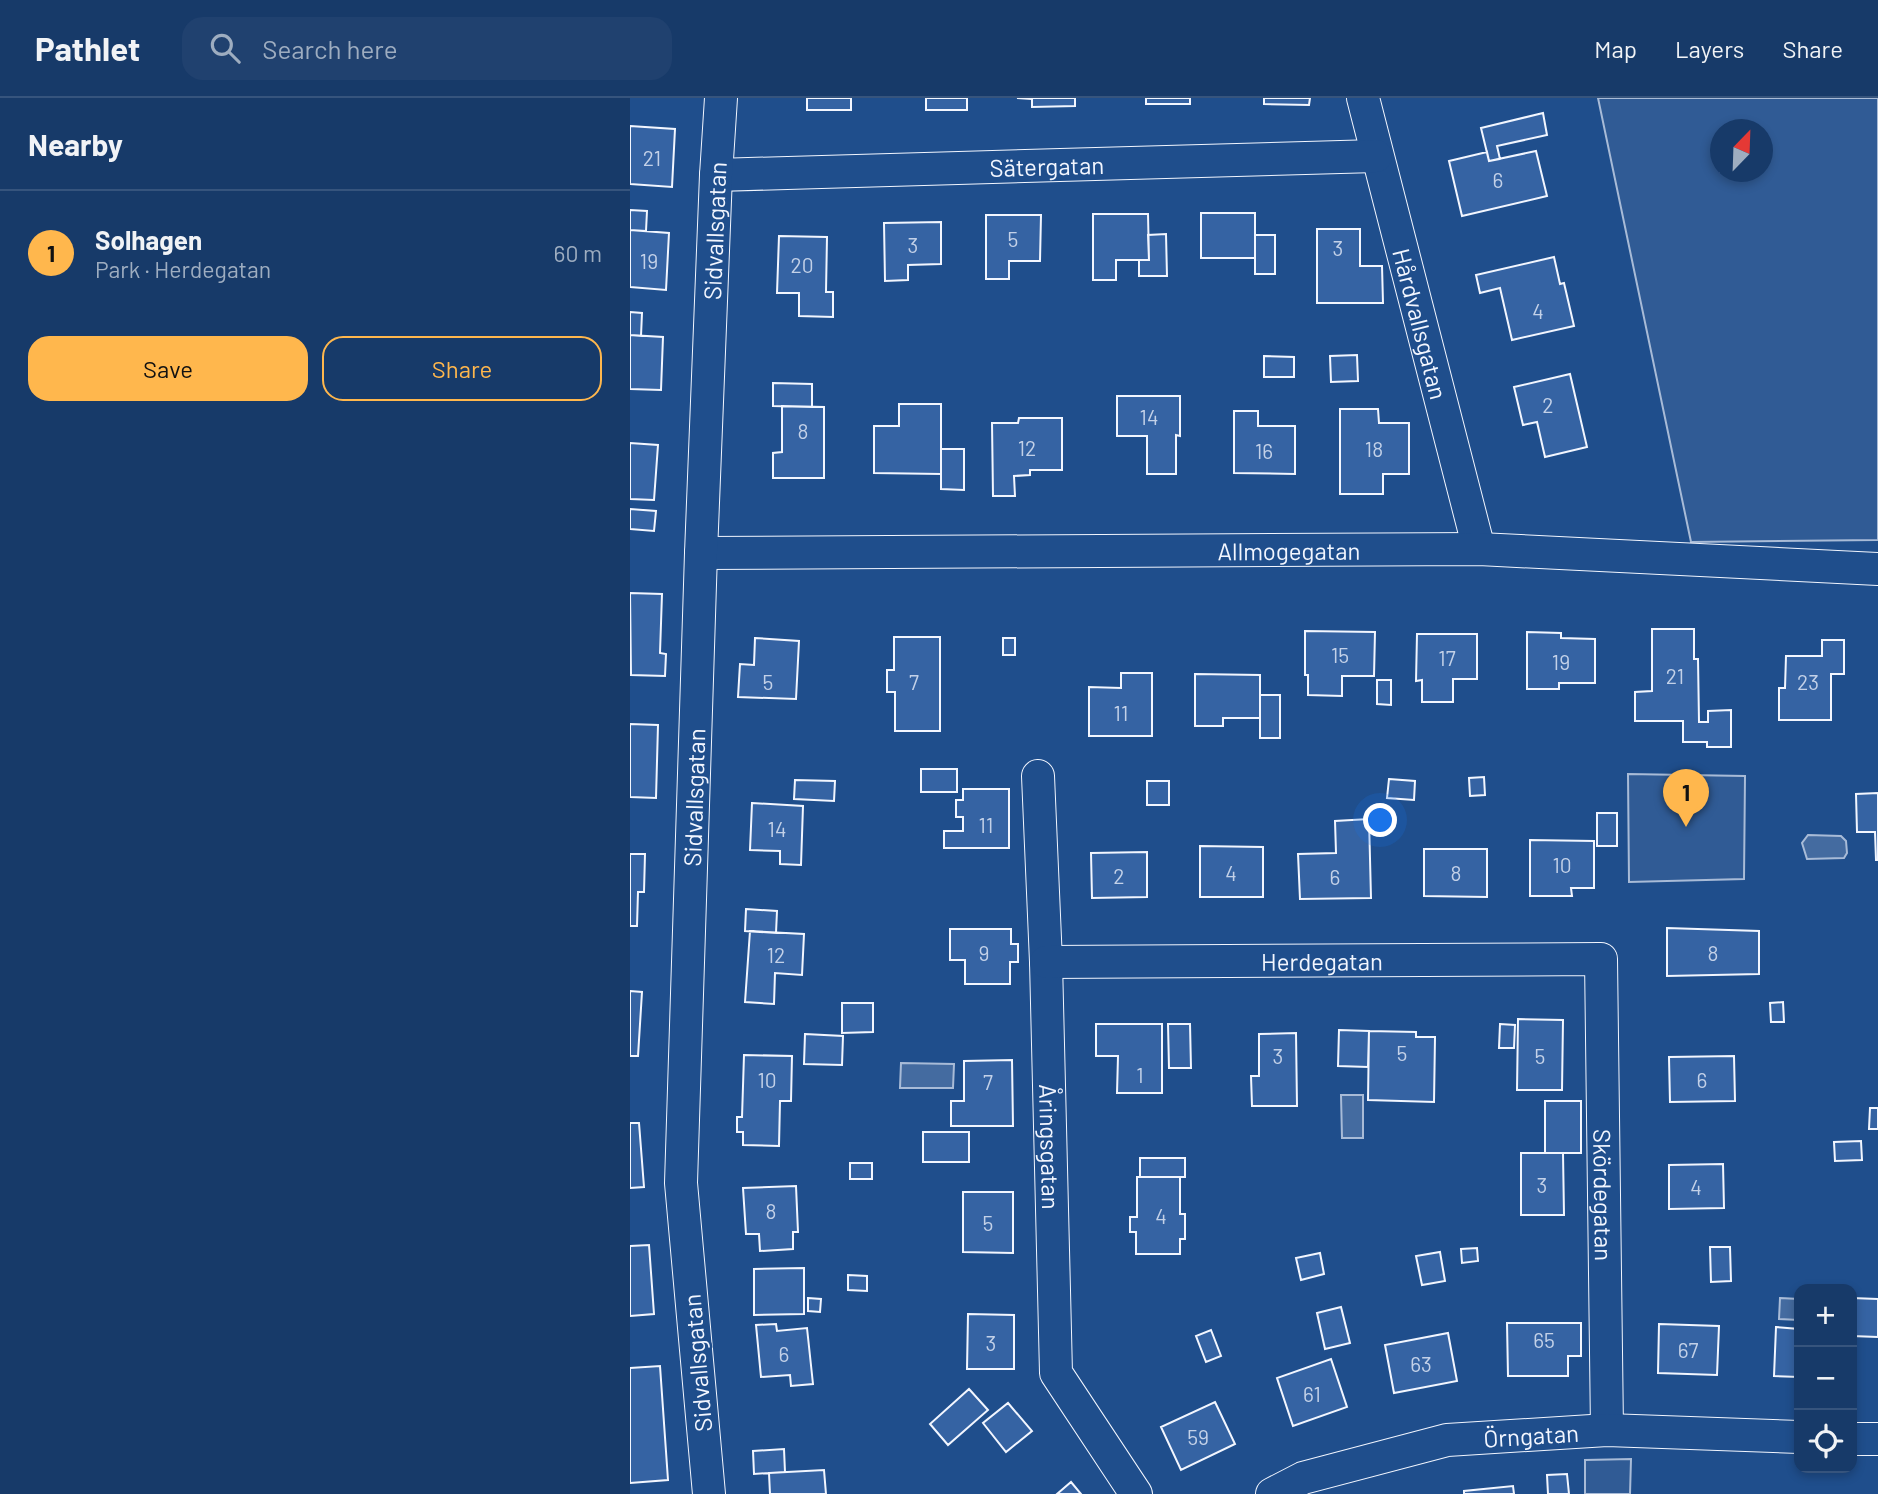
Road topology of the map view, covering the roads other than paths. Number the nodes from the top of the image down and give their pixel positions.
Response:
1 (721, 98) edge
2 (1363, 98) edge
3 (1376, 156) junction
4 (716, 175) junction
5 (1479, 549) junction
6 (701, 553) junction
7 (1878, 569) edge
8 (1038, 776) dead end
9 (1601, 959) joint
10 (1046, 962) junction
11 (1607, 1430) junction
12 (1794, 1437) edge
13 (1857, 1438) edge
14 (1878, 1439) edge
15 (709, 1494) edge
16 (1136, 1494) edge
17 (1272, 1494) edge

1 - 4 street, Sidvallsgatan
2 - 3 street, Hårdvallsgatan
3 - 4 street, Sätergatan
3 - 5 street, Hårdvallsgatan
4 - 6 street, Sidvallsgatan
5 - 6 street, Allmogegatan
5 - 7 street, Allmogegatan
6 - 15 street, Sidvallsgatan
8 - 10 street, Åringsgatan
9 - 10 street, Herdegatan
9 - 11 street, Skördegatan
10 - 16 street, Åringsgatan
11 - 12 street, Örngatan
11 - 17 street, Örngatan
13 - 14 street

